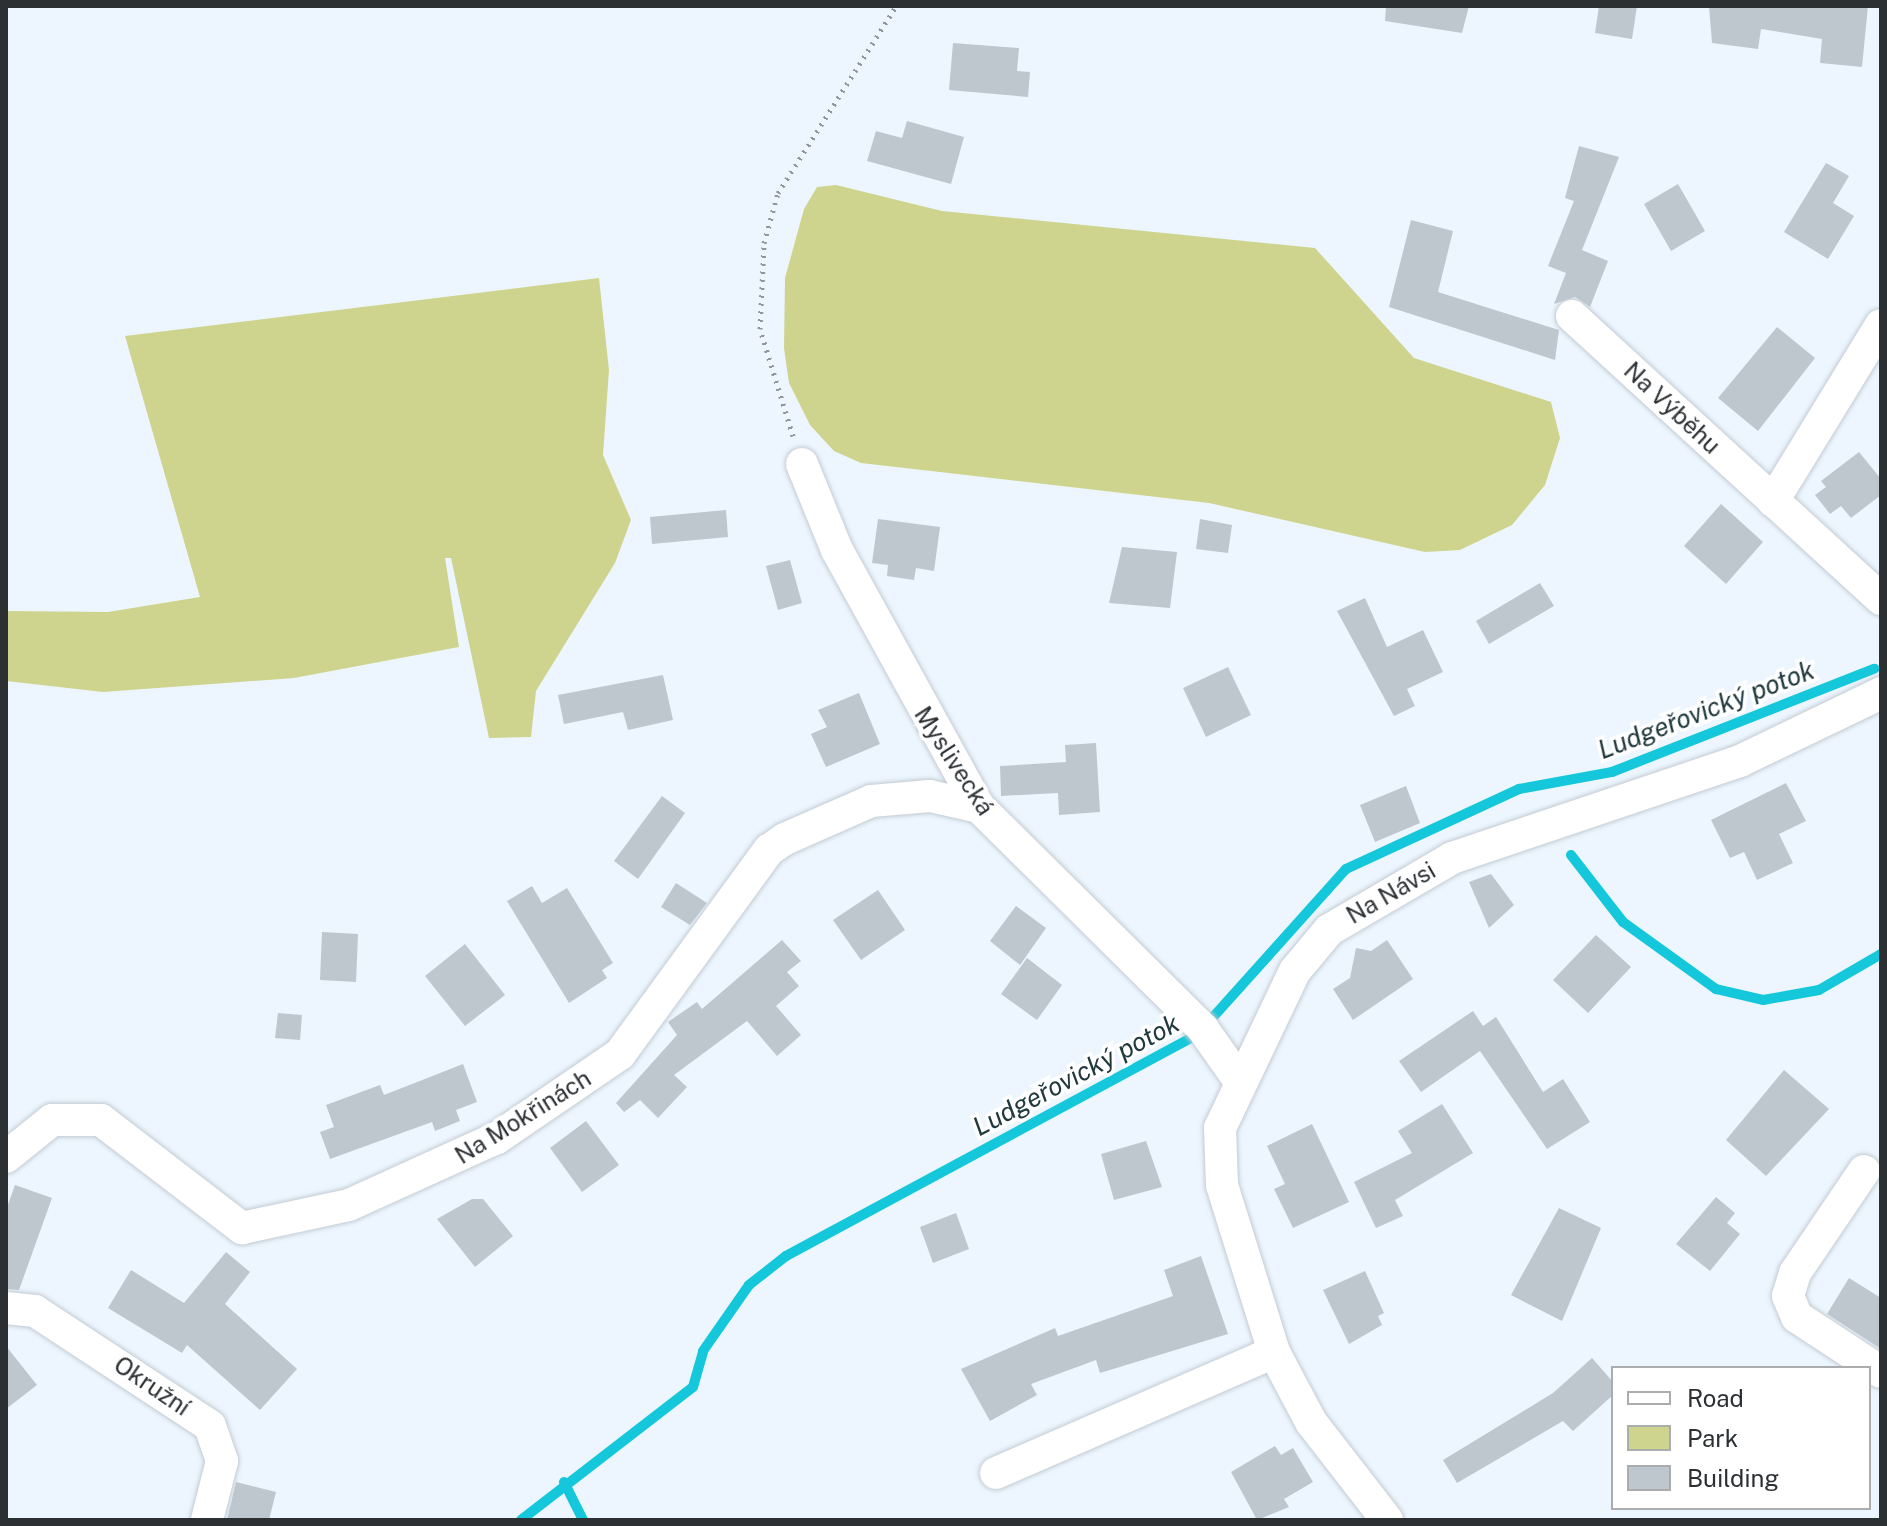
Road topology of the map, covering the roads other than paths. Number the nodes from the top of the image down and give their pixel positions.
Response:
1 (1572, 316) dead end
2 (1881, 325) edge
3 (802, 464) road end
4 (1773, 501) junction
5 (1881, 599) edge
6 (1881, 693) edge
7 (979, 807) junction
8 (1239, 1080) junction
9 (6, 1157) edge
10 (1864, 1171) dead end
11 (6, 1308) edge
12 (1274, 1352) junction
13 (1881, 1372) edge
14 (996, 1473) dead end
15 (207, 1520) edge
16 (1387, 1520) edge

1 - 4 street, Na Výběhu
2 - 4 street
3 - 7 street, Myslivecká
4 - 5 street, Na Výběhu
6 - 8 street, Na Návsi
7 - 8 street, Myslivecká
7 - 9 street, Na Mokřinách
8 - 12 street, Na Návsi
10 - 13 street
11 - 15 street, Okružní
12 - 14 street
12 - 16 street, Na Návsi

